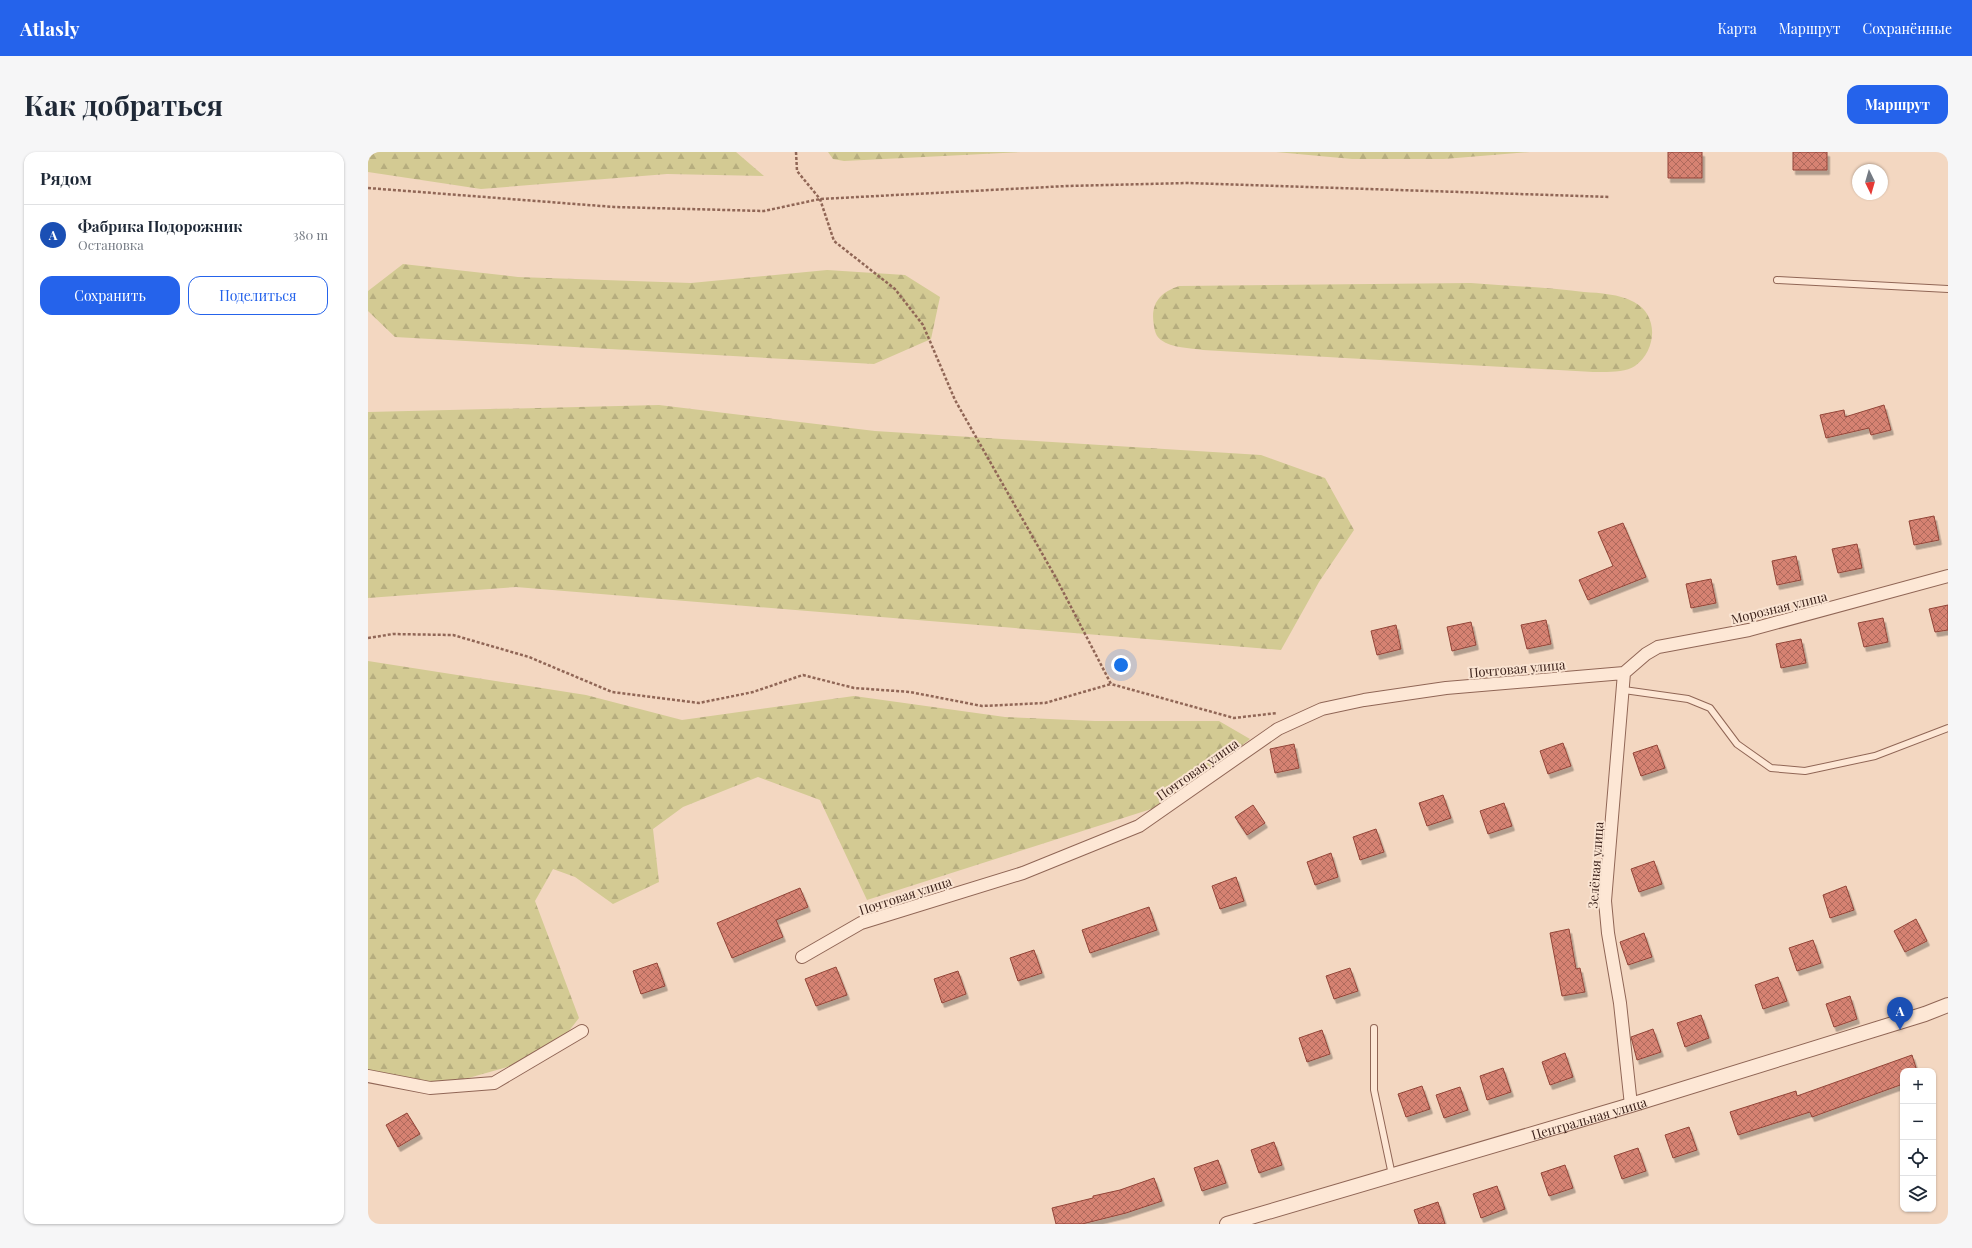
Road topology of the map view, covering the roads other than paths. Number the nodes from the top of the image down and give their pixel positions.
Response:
1 (1777, 280) dead end
2 (1948, 289) edge
3 (1948, 576) edge
4 (1624, 673) junction
5 (1624, 690) junction
6 (1948, 728) edge
7 (802, 957) dead end
8 (1948, 1005) edge
9 (1374, 1028) dead end
10 (582, 1031) dead end
11 (368, 1076) edge
12 (1631, 1105) junction
13 (1393, 1176) junction
14 (1227, 1224) edge

1 - 2 lane
3 - 4 street, Морозная улица
4 - 5 street, Зелёная улица
4 - 7 street, Почтовая улица
5 - 6 lane
5 - 12 street, Зелёная улица
8 - 12 street, Центральная улица
9 - 13 lane
10 - 11 street
12 - 13 street, Центральная улица
13 - 14 street, Центральная улица

